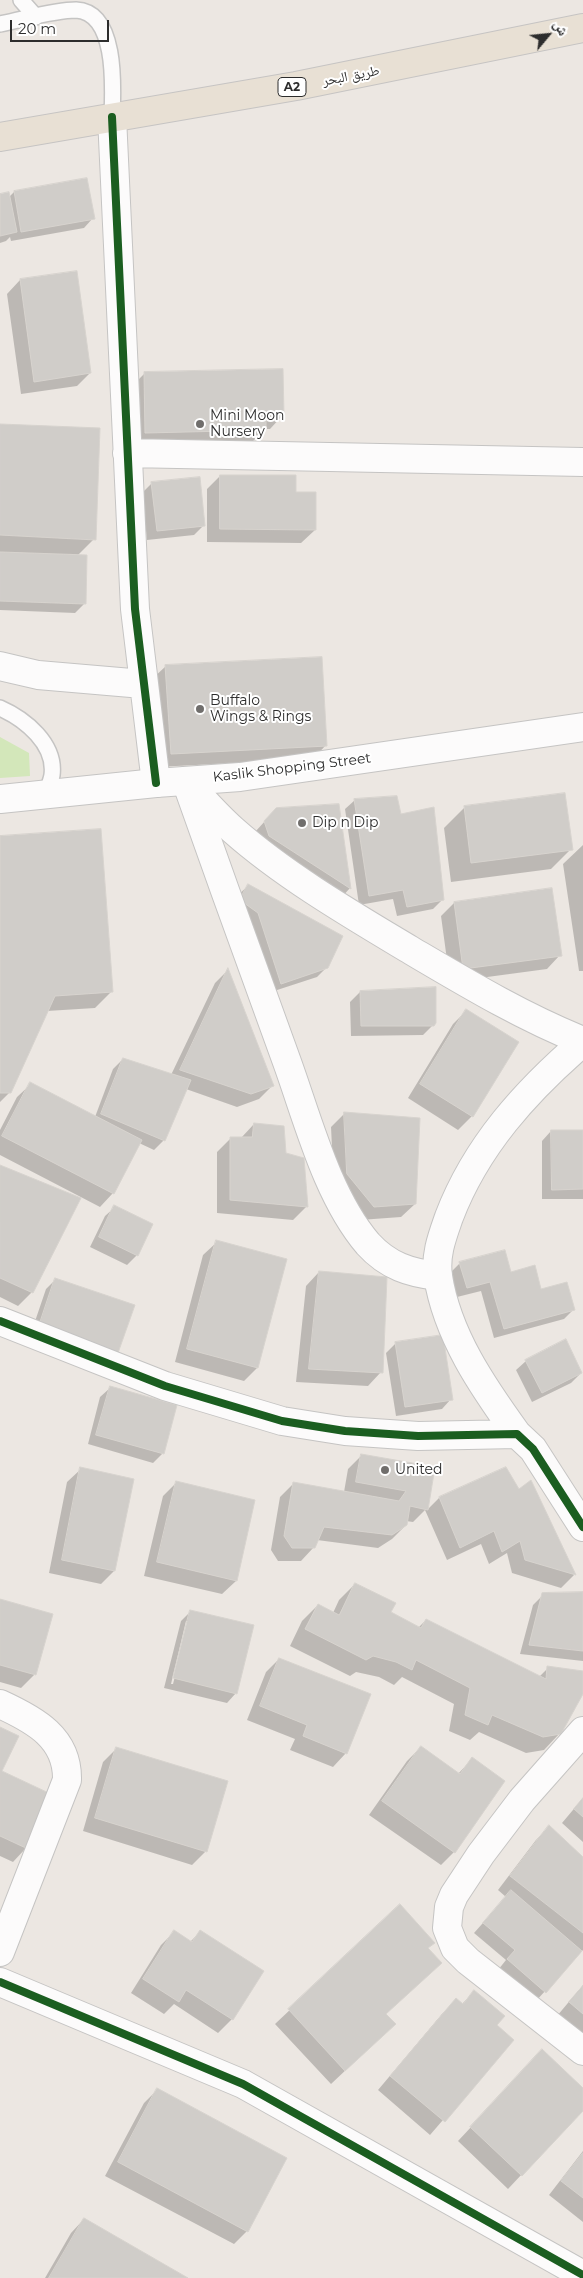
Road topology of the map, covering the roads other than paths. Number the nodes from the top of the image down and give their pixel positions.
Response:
1 (21, 0) edge
2 (36, 17) junction
3 (0, 24) edge
4 (583, 28) edge
5 (112, 117) junction
6 (0, 137) edge
7 (128, 453) junction
8 (583, 462) edge
9 (0, 666) edge
10 (143, 684) junction
11 (0, 708) edge
12 (583, 727) edge
13 (186, 781) junction
14 (156, 783) junction
15 (46, 794) junction
16 (0, 799) edge
17 (583, 1042) edge
18 (438, 1276) junction
19 (0, 1321) edge
20 (517, 1434) junction
21 (583, 1527) edge
22 (0, 1704) edge
23 (583, 1731) edge
24 (0, 1952) edge
25 (0, 1982) edge
26 (583, 2051) edge
27 (583, 2276) edge

1 - 2 lane
2 - 3 lane
2 - 5 lane
4 - 5 main road, طريق البحر / A2
5 - 6 main road, طريق البحر / A2
5 - 7 street
7 - 8 street
7 - 10 street
9 - 10 street
10 - 14 street
11 - 15 lane
12 - 13 street, Kaslik Shopping Street
13 - 14 street, Kaslik Shopping Street
13 - 17 street
13 - 18 street
14 - 15 street, Kaslik Shopping Street
15 - 16 street, Kaslik Shopping Street
17 - 18 street
18 - 20 street
19 - 20 street
20 - 21 street
22 - 24 street
23 - 26 street
25 - 27 street

